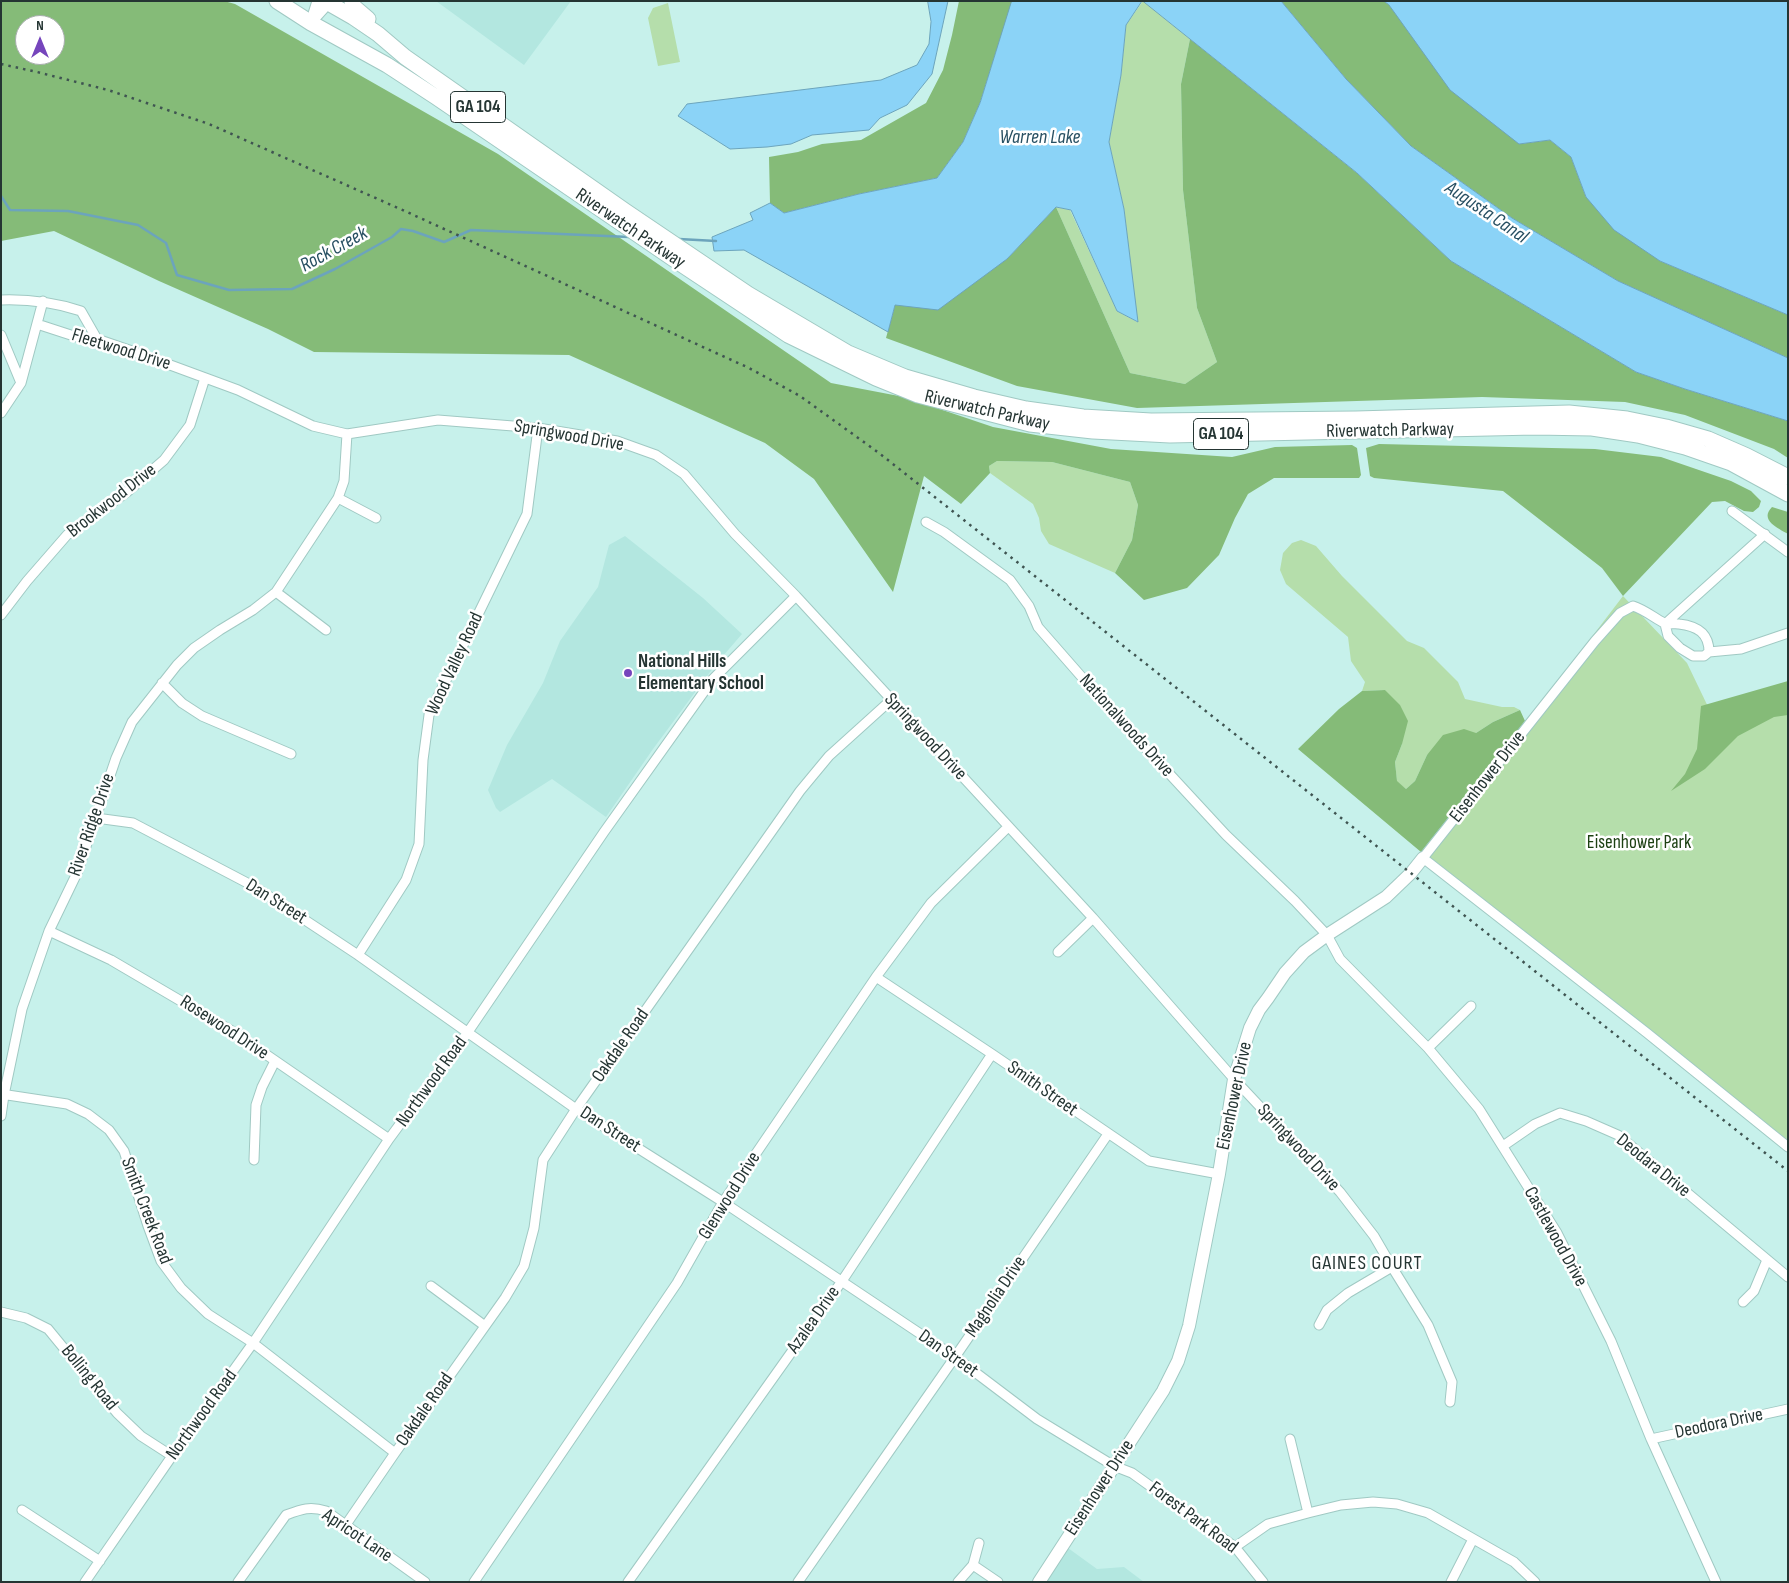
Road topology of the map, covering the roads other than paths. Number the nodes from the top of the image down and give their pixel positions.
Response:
1 (277, 1) edge
2 (352, 1) edge
3 (326, 2) edge
4 (311, 23) junction
5 (450, 87) junction
6 (1, 300) edge
7 (43, 301) junction
8 (37, 324) junction
9 (1, 335) edge
10 (97, 340) junction
11 (205, 378) junction
12 (21, 383) junction
13 (1, 412) edge
14 (538, 428) junction
15 (347, 434) junction
16 (1788, 477) edge
17 (1788, 494) edge
18 (338, 498) junction
19 (1732, 511) dead end
20 (376, 518) dead end
21 (926, 522) dead end
22 (1765, 534) junction
23 (1788, 552) edge
24 (276, 592) junction
25 (796, 596) junction
26 (1, 615) edge
27 (1665, 624) junction
28 (326, 630) dead end
29 (1788, 634) edge
30 (1709, 652) junction
31 (162, 683) junction
32 (891, 700) junction
33 (292, 754) dead end
34 (96, 818) junction
35 (1008, 827) junction
36 (1423, 858) junction
37 (1093, 918) junction
38 (50, 931) junction
39 (1327, 935) junction
40 (1058, 952) dead end
41 (358, 954) junction
42 (876, 977) junction
43 (1471, 1006) dead end
44 (468, 1032) junction
45 (1428, 1048) junction
46 (992, 1054) junction
47 (274, 1061) junction
48 (1234, 1079) junction
49 (3, 1095) edge
50 (576, 1109) junction
51 (1, 1116) edge
52 (1108, 1134) junction
53 (389, 1139) junction
54 (1503, 1146) junction
55 (1788, 1147) edge
56 (254, 1160) dead end
57 (1219, 1174) junction
58 (723, 1202) junction
59 (1767, 1260) junction
60 (1392, 1267) junction
61 (1788, 1277) edge
62 (842, 1281) junction
63 (431, 1286) dead end
64 (1743, 1302) dead end
65 (1, 1312) edge
66 (1320, 1325) dead end
67 (485, 1326) junction
68 (253, 1343) junction
69 (955, 1357) junction
70 (1450, 1402) dead end
71 (1788, 1409) edge
72 (1290, 1439) dead end
73 (1651, 1439) junction
74 (395, 1453) junction
75 (172, 1456) junction
76 (1114, 1466) junction
77 (22, 1510) dead end
78 (1308, 1513) junction
79 (346, 1526) junction
80 (1473, 1539) junction
81 (980, 1543) dead end
82 (1235, 1547) junction
83 (100, 1561) junction
84 (973, 1565) junction
85 (86, 1582) edge
86 (238, 1582) edge
87 (425, 1582) edge
88 (474, 1582) edge
89 (628, 1582) edge
90 (798, 1582) edge
91 (958, 1582) edge
92 (998, 1582) edge
93 (1039, 1582) edge
94 (1262, 1582) edge
95 (1451, 1582) edge
96 (1535, 1582) edge
97 (1716, 1582) edge

1 - 4 main road, GA 104
2 - 5 main road
3 - 4 street
3 - 5 main road, Riverwatch Parkway / GA 104
4 - 17 main road, Riverwatch Parkway / GA 104
5 - 16 main road, Riverwatch Parkway / GA 104
6 - 7 street
7 - 8 street
7 - 10 street
8 - 10 street, Fleetwood Drive
8 - 12 street
9 - 12 street
10 - 11 street, Fleetwood Drive
11 - 15 street, Springwood Drive
11 - 26 street, Brookwood Drive
12 - 13 street
14 - 15 street, Springwood Drive
14 - 25 street, Springwood Drive
14 - 41 street, Wood Valley Road
15 - 18 street, River Ridge Drive
18 - 20 street
18 - 24 street, River Ridge Drive
19 - 22 street
21 - 39 street, Nationalwoods Drive
22 - 23 street
22 - 27 street
24 - 28 street
24 - 31 street, River Ridge Drive
25 - 32 street, Springwood Drive
25 - 44 street, Northwood Road
27 - 30 street
27 - 30 street
27 - 36 street, Eisenhower Drive
29 - 30 street
31 - 33 street
31 - 34 street, River Ridge Drive
32 - 35 street, Springwood Drive
32 - 50 street, Oakdale Road
34 - 38 street, River Ridge Drive
34 - 41 street, Dan Street
35 - 37 street, Springwood Drive
35 - 42 street, Glenwood Drive
36 - 39 street, Eisenhower Drive
36 - 55 street
37 - 40 street
37 - 48 street, Springwood Drive
38 - 47 street, Rosewood Drive
38 - 49 street, River Ridge Drive
39 - 45 street, Castlewood Drive
39 - 48 street, Eisenhower Drive
41 - 44 street, Dan Street
42 - 46 street, Smith Street
42 - 58 street, Glenwood Drive
43 - 45 street
44 - 50 street, Dan Street
44 - 53 street, Northwood Road
45 - 54 street, Castlewood Drive
46 - 52 street, Smith Street
46 - 62 street, Azalea Drive
47 - 53 street, Rosewood Drive
47 - 56 street
48 - 57 street, Eisenhower Drive
48 - 60 street, Springwood Drive
49 - 51 street, River Ridge Drive
49 - 68 street, Smith Creek Road
50 - 58 street, Dan Street
50 - 67 street, Oakdale Road
52 - 57 street, Smith Street
52 - 69 street, Magnolia Drive
53 - 68 street, Northwood Road
54 - 59 street, Deodara Drive
54 - 73 street, Castlewood Drive
57 - 76 street, Eisenhower Drive
58 - 62 street, Dan Street
58 - 88 street, Glenwood Drive
59 - 61 street, Deodara Drive
59 - 64 street
60 - 66 street
60 - 70 street, Springwood Drive
62 - 69 street, Dan Street
62 - 89 street, Azalea Drive
63 - 67 street
65 - 75 street, Bolling Road
67 - 74 street, Oakdale Road
68 - 74 street, Smith Creek Road
68 - 75 street, Northwood Road
69 - 76 street, Dan Street
69 - 90 street, Magnolia Drive
71 - 73 street, Deodora Drive
72 - 78 street
73 - 97 street, Castlewood Drive
74 - 79 street, Oakdale Road
75 - 83 street, Northwood Road
76 - 82 street, Forest Park Road
76 - 93 street, Eisenhower Drive
77 - 83 street
78 - 80 street
78 - 82 street
79 - 86 street, Apricot Lane
79 - 87 street, Apricot Lane
80 - 95 street
80 - 96 street
81 - 84 street
82 - 94 street, Forest Park Road
83 - 85 street, Northwood Road
84 - 91 street
84 - 92 street

